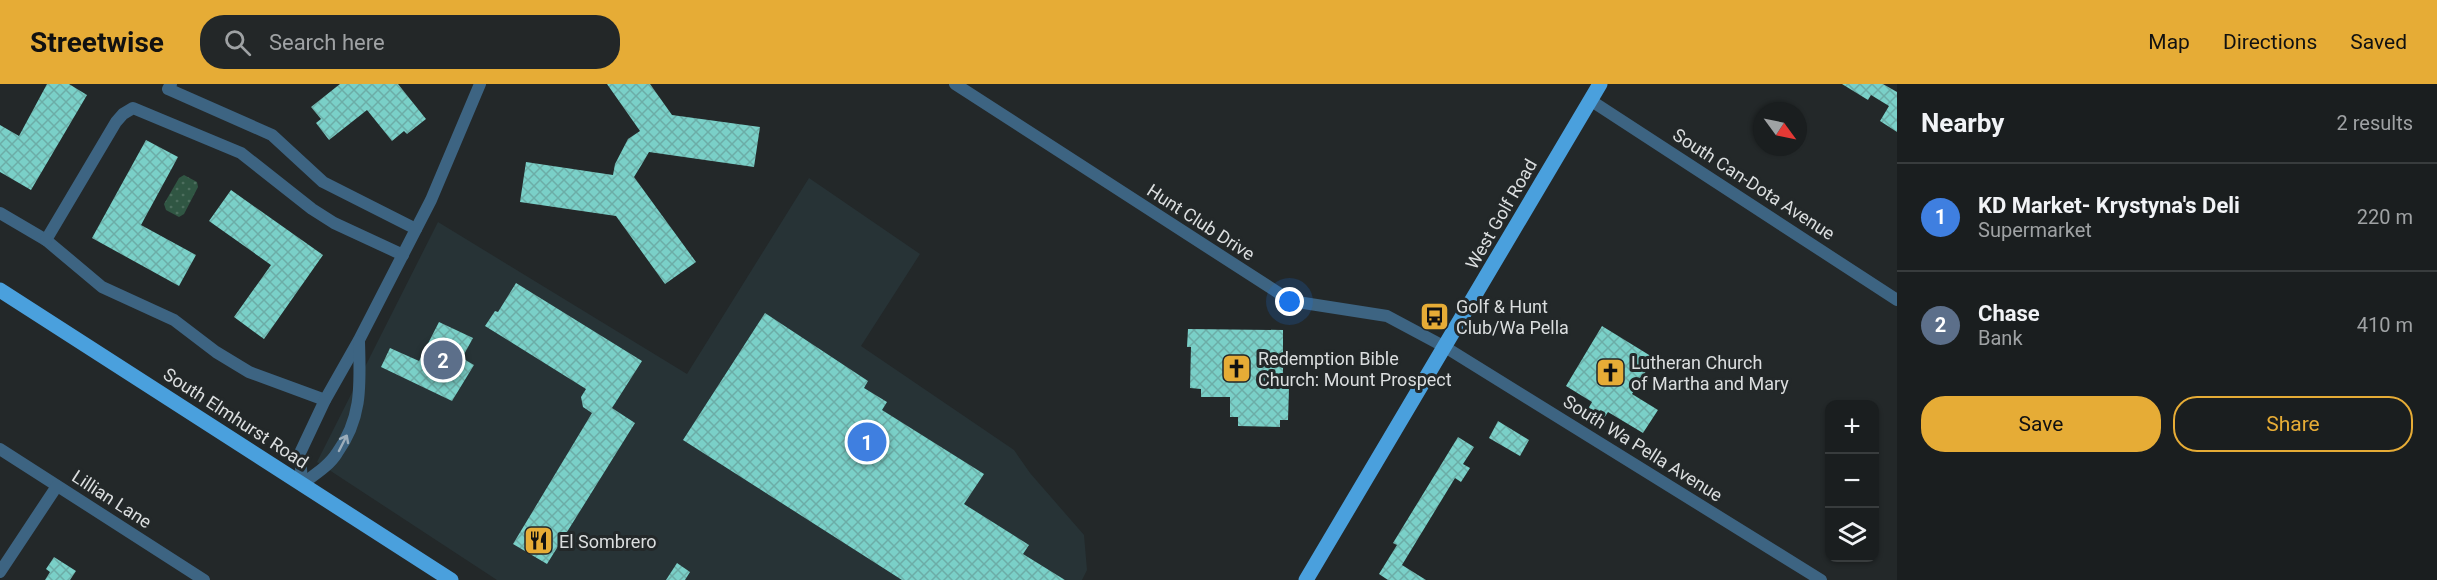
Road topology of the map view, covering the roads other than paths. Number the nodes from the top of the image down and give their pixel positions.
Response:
1 (171, 84) edge
2 (480, 84) edge
3 (954, 84) edge
4 (1600, 84) edge
5 (1590, 100) junction
6 (0, 213) edge
7 (416, 229) junction
8 (46, 240) junction
9 (403, 255) junction
10 (0, 290) edge
11 (1897, 300) edge
12 (359, 340) junction
13 (1445, 347) junction
14 (325, 400) junction
15 (0, 449) edge
16 (302, 484) junction
17 (57, 486) junction
18 (0, 572) edge
19 (1311, 578) edge
20 (204, 580) edge
21 (451, 580) edge
22 (1821, 580) edge

1 - 7 street
2 - 7 street
3 - 13 street, Hunt Club Drive
4 - 5 main road, West Golf Road
5 - 11 street, South Can-Dota Avenue
5 - 13 main road, West Golf Road
6 - 8 street
7 - 9 street
8 - 9 street
8 - 14 street
9 - 12 street
10 - 16 main road, South Elmhurst Road
12 - 14 street
16 -> 12 street
13 - 19 main road, West Golf Road
13 - 22 street, South Wa Pella Avenue
14 - 16 street
15 - 17 street, Lillian Lane
16 - 21 main road, South Elmhurst Road
17 - 18 street
17 - 20 street, Lillian Lane

